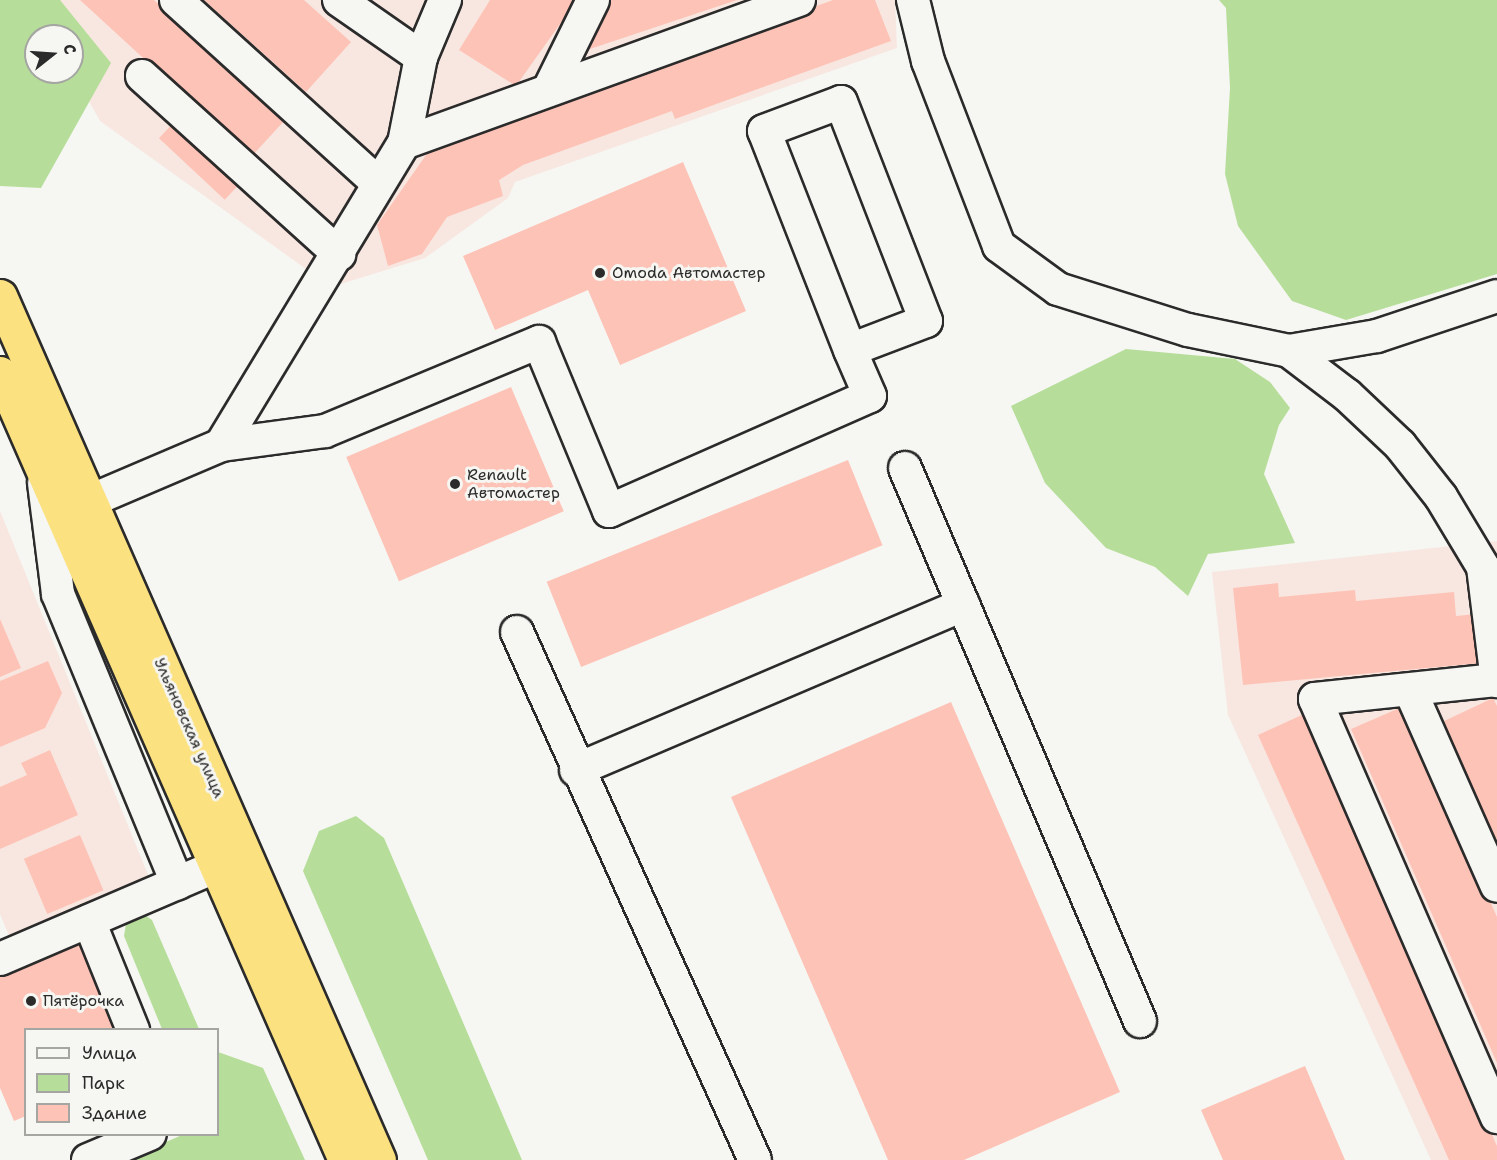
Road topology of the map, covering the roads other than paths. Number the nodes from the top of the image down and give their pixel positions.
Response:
1 (176, 0) edge
2 (339, 0) edge
3 (445, 0) edge
4 (593, 0) edge
5 (799, 0) edge
6 (913, 0) edge
7 (421, 57) junction
8 (142, 76) dead end
9 (550, 87) junction
10 (404, 143) junction
11 (378, 183) junction
12 (339, 254) junction
13 (0, 296) edge
14 (1497, 296) edge
15 (850, 350) junction
16 (1289, 351) junction
17 (0, 373) edge
18 (220, 445) junction
19 (42, 468) junction
20 (904, 468) dead end
21 (90, 501) junction
22 (963, 605) junction
23 (517, 632) dead end
24 (1497, 680) edge
25 (1410, 690) junction
26 (576, 770) junction
27 (217, 866) junction
28 (177, 883) junction
29 (1497, 885) edge
30 (88, 921) junction
31 (0, 959) edge
32 (1140, 1021) dead end
33 (133, 1028) edge
34 (1497, 1117) edge
35 (145, 1136) edge
36 (88, 1160) edge
37 (345, 1160) edge
38 (379, 1160) edge
39 (755, 1160) edge

1 - 11 lane
2 - 7 lane
3 - 7 lane
4 - 9 lane
5 - 9 lane
6 - 16 lane
7 - 10 lane
8 - 12 lane
9 - 10 lane
10 - 11 lane
11 - 12 lane
12 - 18 lane
13 - 21 highway, Ульяновская улица
14 - 16 lane
15 - 15 lane
15 - 18 lane
16 - 24 lane
17 - 19 highway, Ульяновская улица
18 - 21 lane
19 - 27 highway, Ульяновская улица
19 - 28 lane
20 - 22 lane
21 - 38 highway, Ульяновская улица
22 - 26 lane
22 - 32 lane
23 - 26 lane
24 - 25 lane
25 - 29 lane
25 - 34 lane
26 - 39 lane
27 - 28 lane
27 - 37 highway, Ульяновская улица
28 - 30 lane
30 - 31 lane
30 - 33 lane
35 - 36 lane

